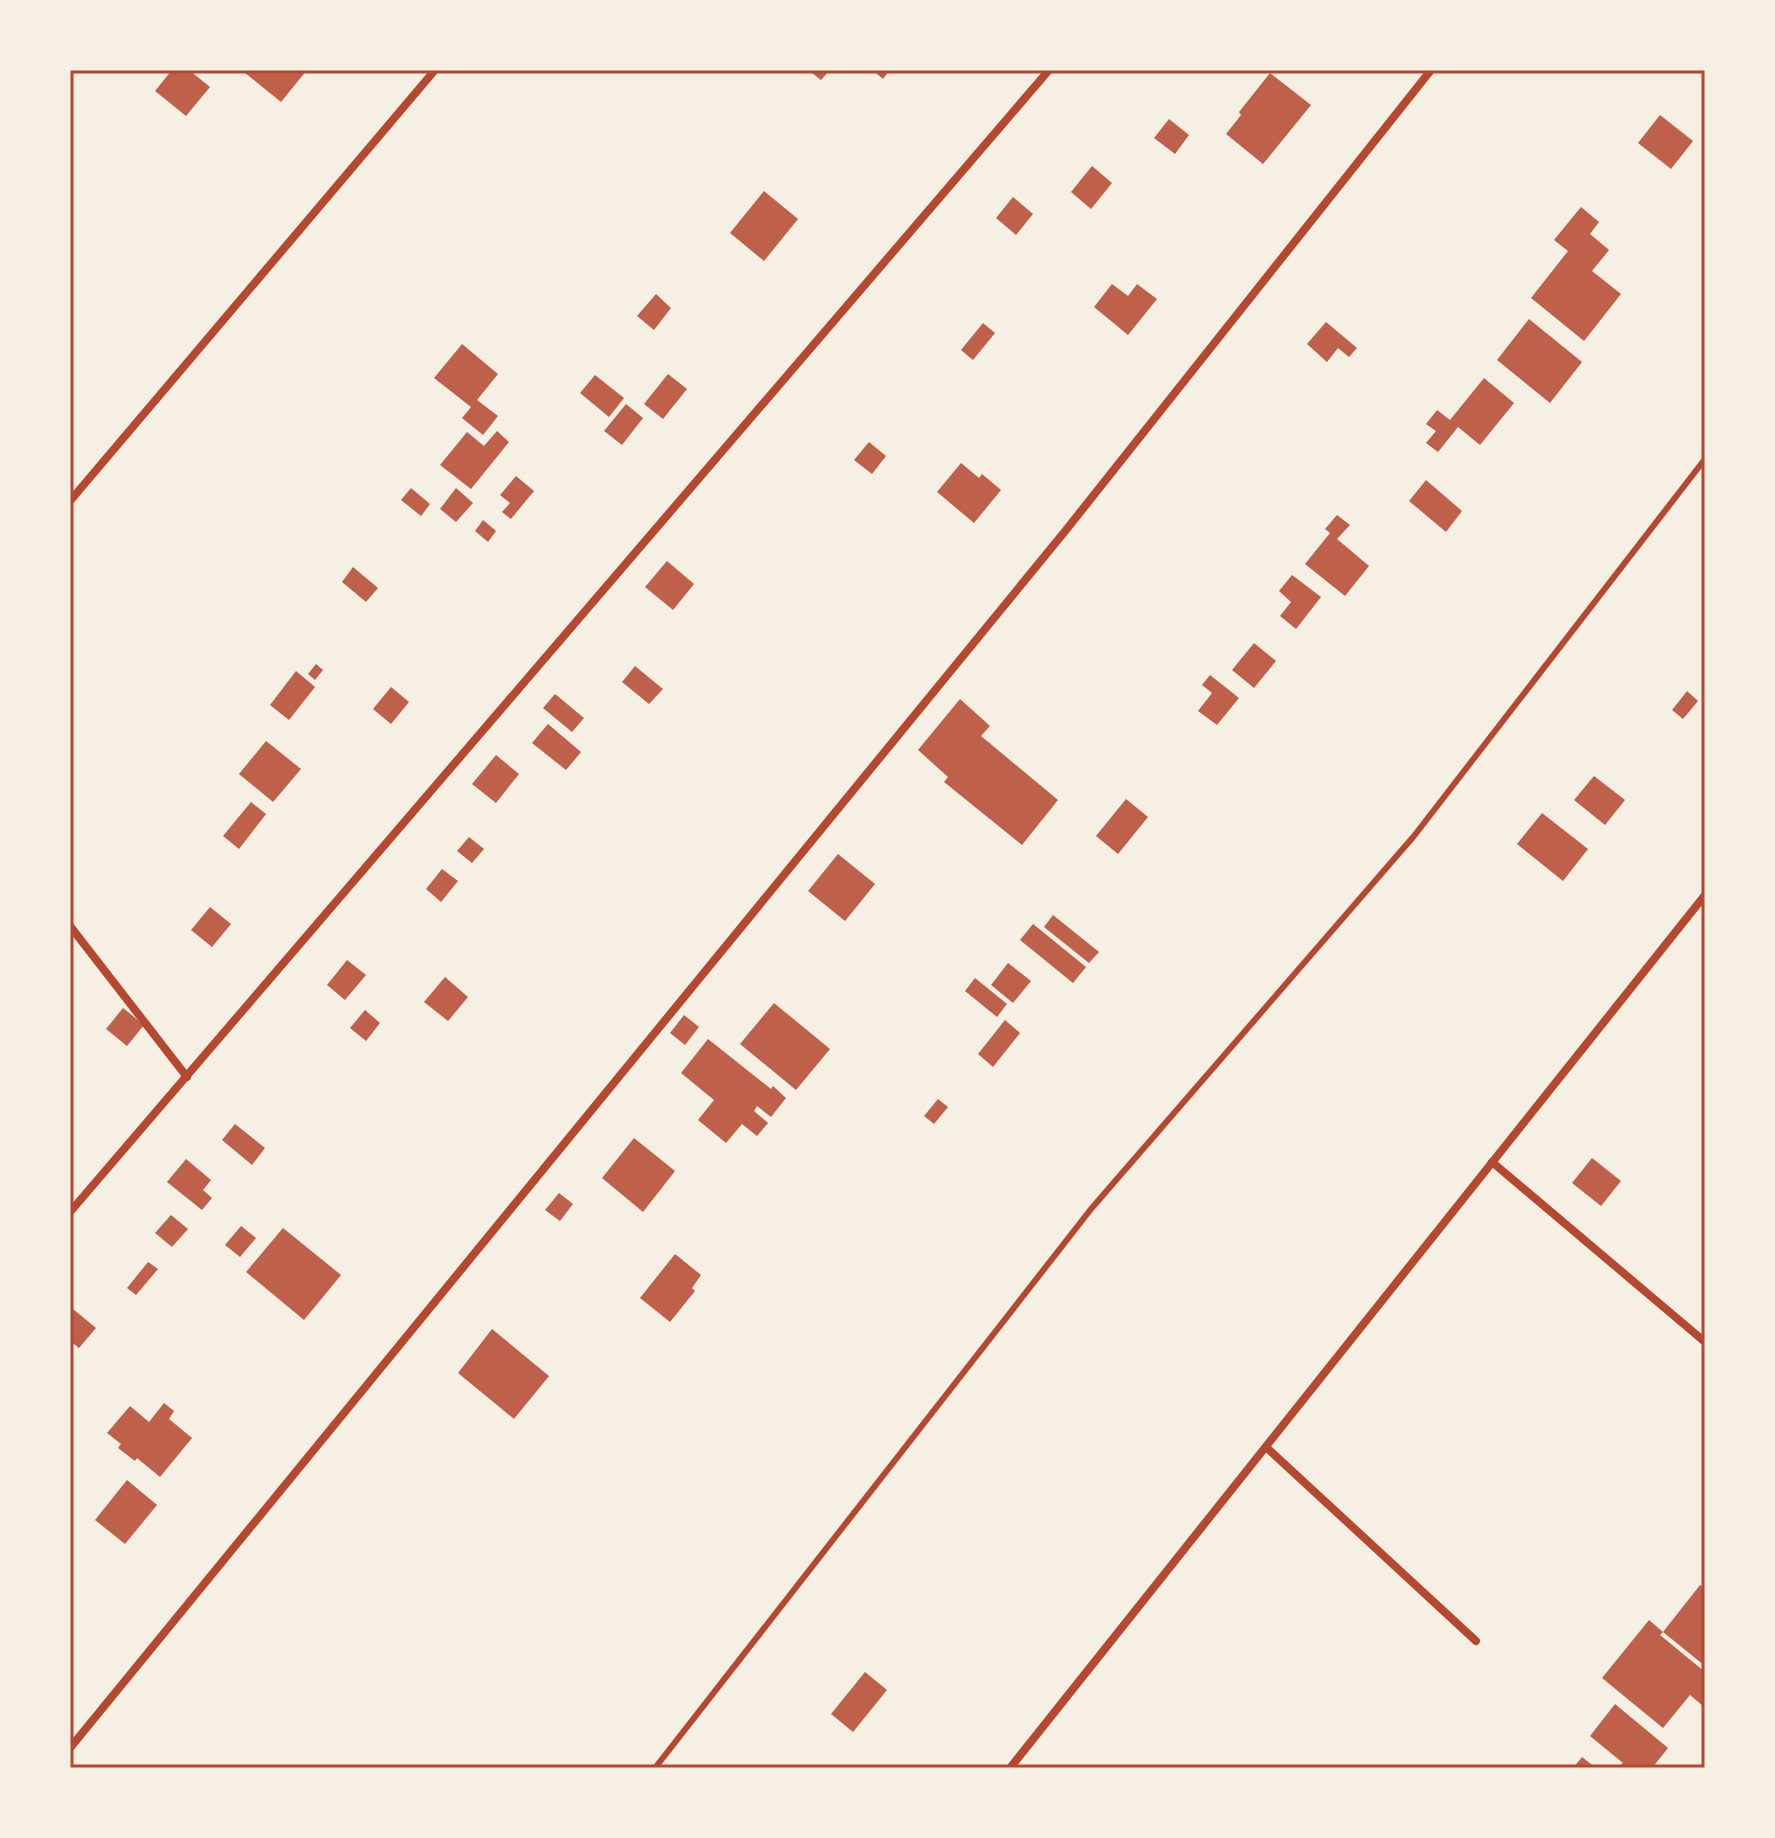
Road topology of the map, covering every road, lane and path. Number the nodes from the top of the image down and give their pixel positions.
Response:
1 (435, 70) edge
2 (1049, 70) edge
3 (1431, 70) edge
4 (1705, 459) edge
5 (70, 501) edge
6 (1705, 895) edge
7 (70, 926) edge
8 (187, 1077) junction
9 (1492, 1162) junction
10 (70, 1212) edge
11 (1705, 1342) edge
12 (1266, 1447) junction
13 (1476, 1641) dead end
14 (70, 1748) edge
15 (655, 1768) edge
16 (1010, 1768) edge

1 - 5 street
2 - 8 street
3 - 14 street
4 - 15 lane
6 - 9 street
7 - 8 street
8 - 10 street
9 - 11 street
9 - 12 street
12 - 13 street
12 - 16 street

